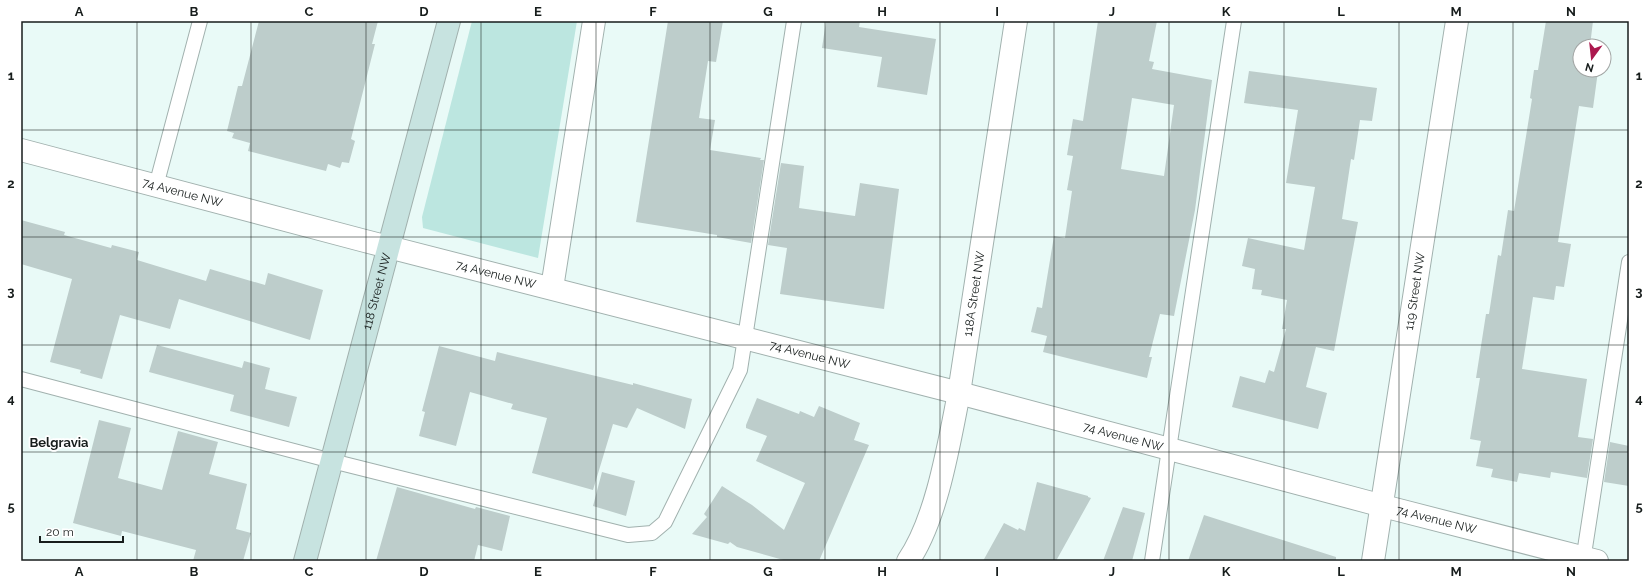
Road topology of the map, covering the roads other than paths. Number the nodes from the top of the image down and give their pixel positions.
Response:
1 (200, 21) edge
2 (449, 21) edge
3 (594, 21) edge
4 (794, 21) edge
5 (1016, 21) edge
6 (1234, 21) edge
7 (1457, 21) edge
8 (21, 150) edge
9 (156, 186) junction
10 (387, 246) junction
11 (1629, 262) edge
12 (552, 288) junction
13 (746, 339) junction
14 (21, 379) edge
15 (959, 393) junction
16 (1169, 450) junction
17 (332, 461) junction
18 (1382, 506) junction
19 (1588, 560) edge
20 (305, 561) edge
21 (908, 561) edge
22 (1152, 561) edge
23 (1374, 561) edge

1 - 9 lane
2 - 10 street, 118 Street NW
3 - 12 street
4 - 13 lane
5 - 15 street, 118A Street NW
6 - 16 lane
7 - 18 street, 119 Street NW
8 - 9 street, 74 Avenue NW
9 - 10 street, 74 Avenue NW
10 - 12 street, 74 Avenue NW
10 - 17 street, 118 Street NW
11 - 19 lane
12 - 13 street, 74 Avenue NW
13 - 15 street, 74 Avenue NW
13 - 17 lane
14 - 17 lane
15 - 16 street, 74 Avenue NW
15 - 21 street, 118A Street NW
16 - 18 street, 74 Avenue NW
16 - 22 lane
17 - 20 street, 118 Street NW
18 - 19 street, 74 Avenue NW
18 - 23 street, 119 Street NW

